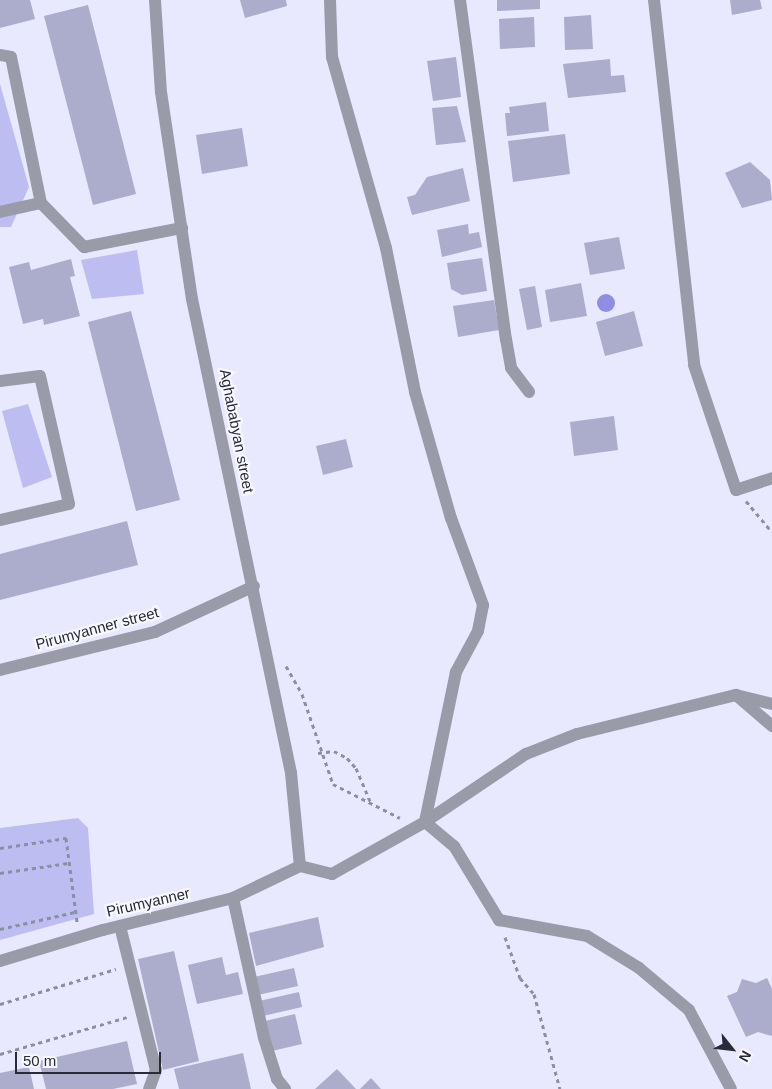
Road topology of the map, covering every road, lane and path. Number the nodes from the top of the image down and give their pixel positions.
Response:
1 (155, 0) edge
2 (330, 0) edge
3 (460, 0) edge
4 (654, 0) edge
5 (0, 55) edge
6 (41, 203) junction
7 (0, 212) edge
8 (182, 228) junction
9 (0, 381) edge
10 (528, 392) dead end
11 (772, 478) edge
12 (736, 490) junction
13 (0, 520) edge
14 (772, 532) edge
15 (254, 586) junction
16 (286, 666) dead end
17 (0, 670) edge
18 (736, 695) junction
19 (772, 704) edge
20 (772, 726) edge
21 (318, 753) junction
22 (371, 804) junction
23 (425, 822) junction
24 (0, 848) edge
25 (68, 863) junction
26 (300, 866) junction
27 (0, 873) edge
28 (233, 898) junction
29 (76, 912) junction
30 (499, 920) junction
31 (120, 926) junction
32 (78, 927) dead end
33 (0, 929) edge
34 (0, 961) edge
35 (128, 965) junction
36 (0, 1004) edge
37 (140, 1014) junction
38 (0, 1054) edge
39 (149, 1089) edge
40 (285, 1089) edge
41 (560, 1089) edge
42 (731, 1089) edge

1 - 8 street, Aghababyan street
2 - 23 street
3 - 10 street
4 - 12 street
5 - 6 street
6 - 7 street
6 - 8 street
8 - 15 street, Aghababyan street
9 - 13 street
11 - 12 street
12 - 14 path
15 - 17 street, Pirumyanner street
15 - 26 street, Aghababyan street
16 - 21 path
18 - 19 street
18 - 20 street
18 - 23 street
21 - 22 path
21 - 22 path
22 - 23 path
23 - 26 street
23 - 30 street
24 - 25 path
25 - 27 path
25 - 29 path
26 - 28 street, Pirumyanner
28 - 31 street, Pirumyanner
28 - 40 street
29 - 32 path
29 - 33 path
30 - 41 path
30 - 42 street
31 - 34 street, Pirumyanner
31 - 35 street
35 - 36 path
35 - 37 street
37 - 38 path
37 - 39 street

